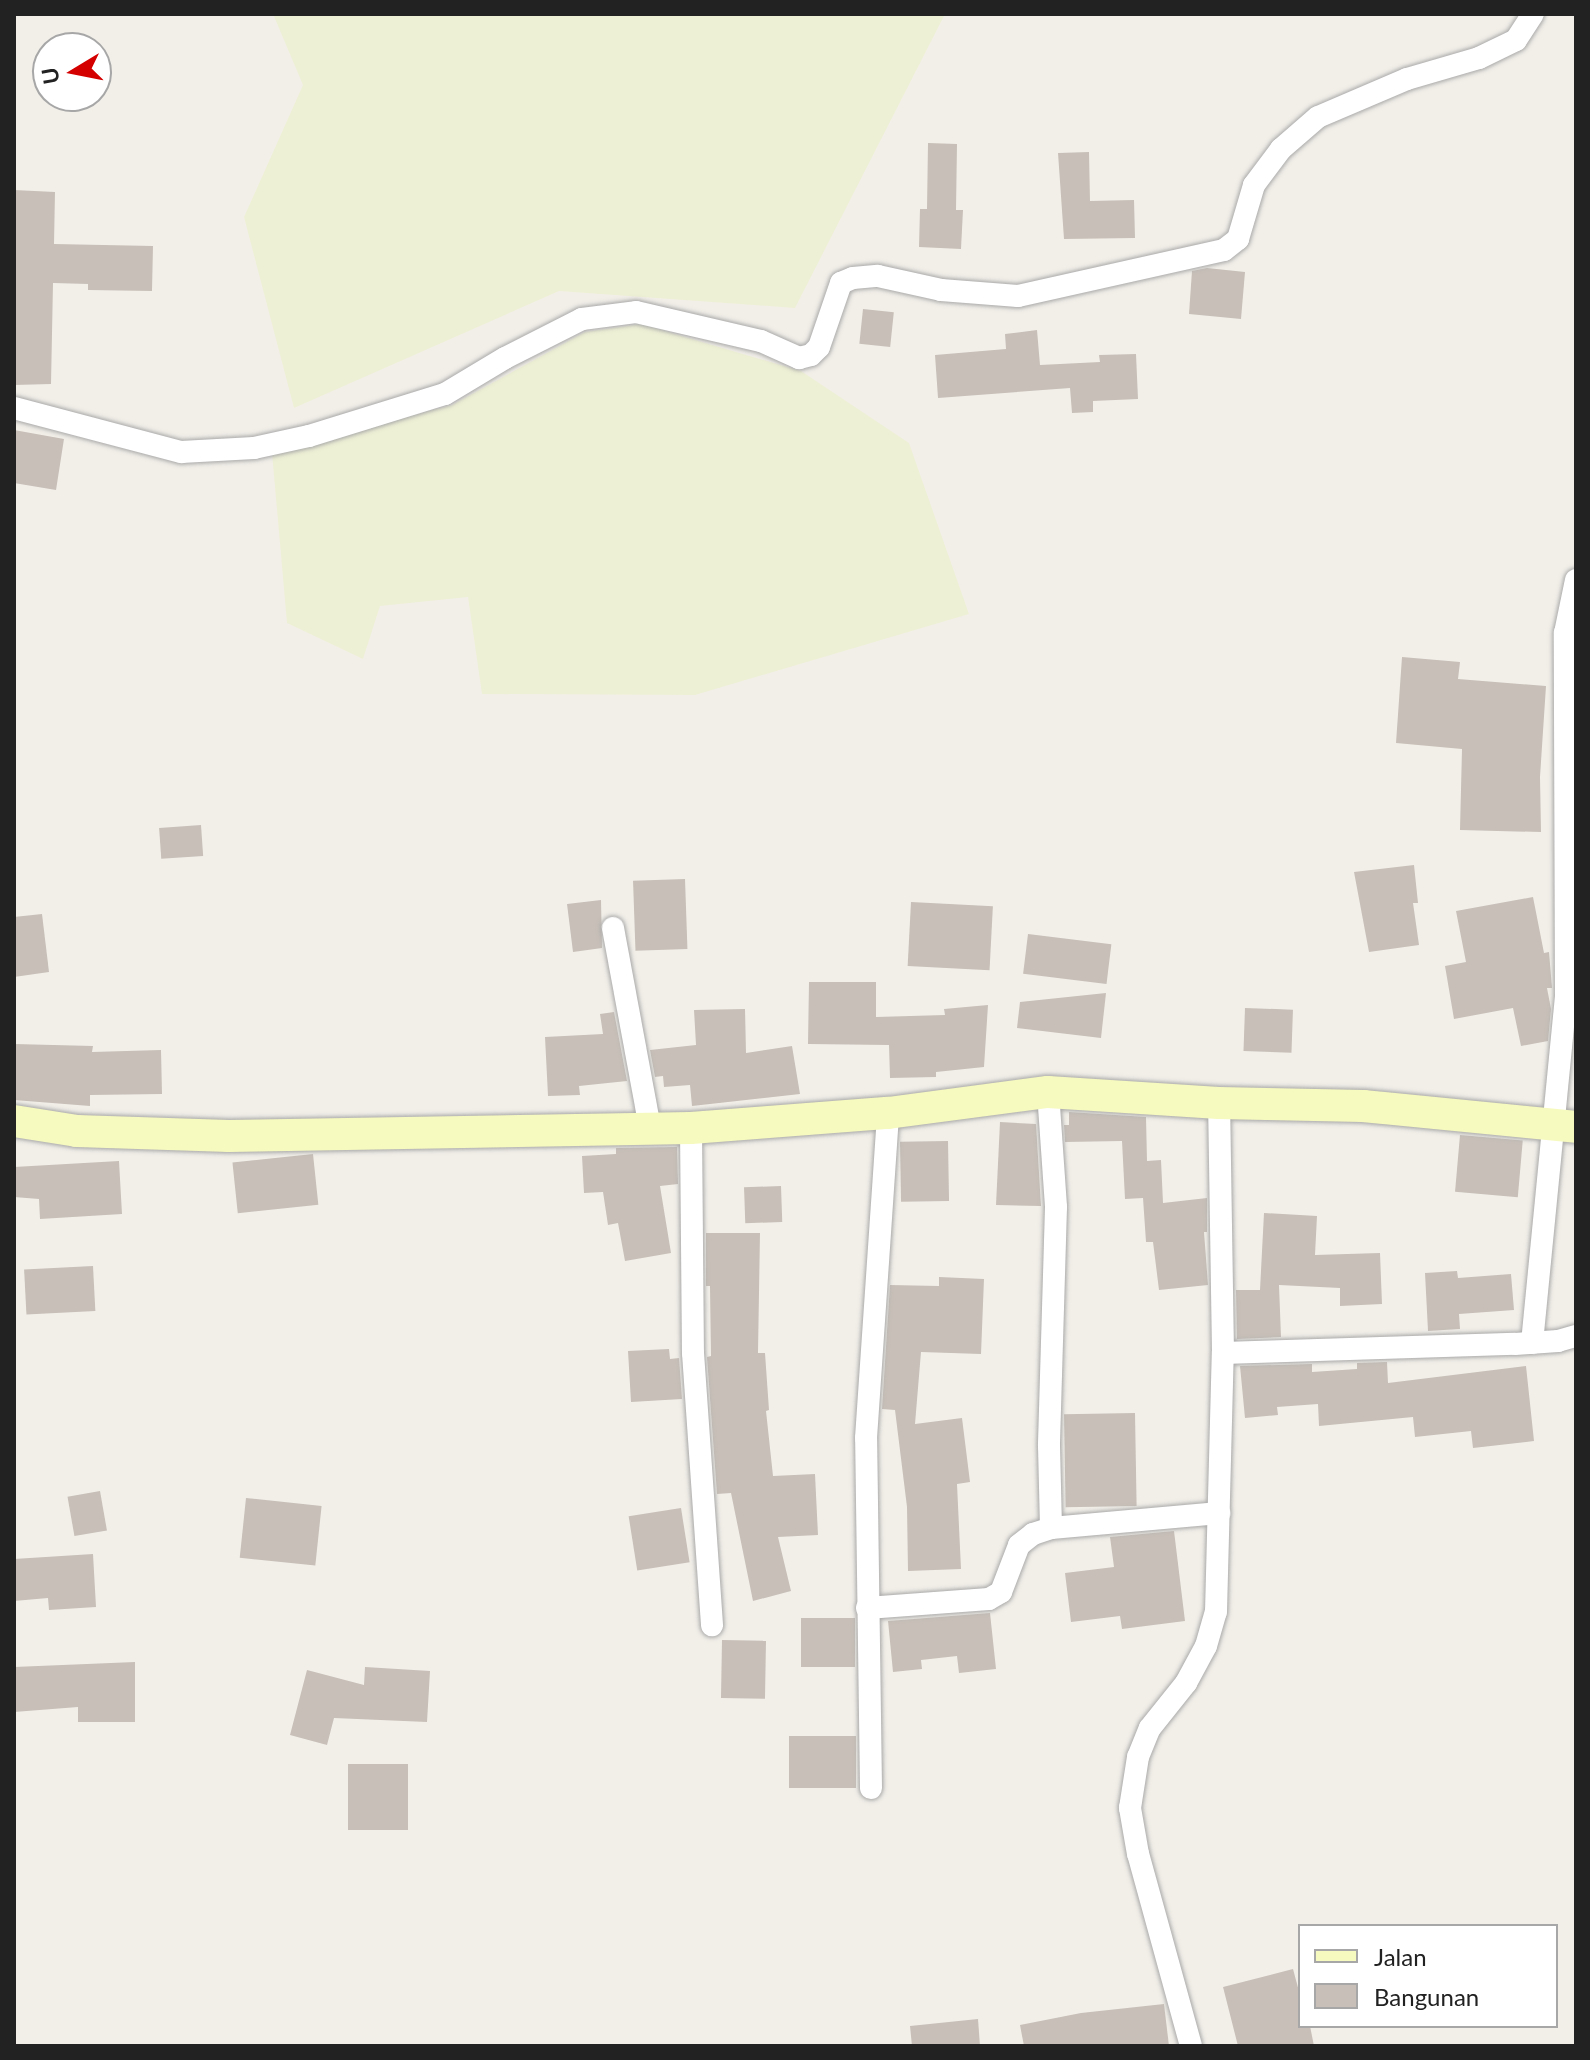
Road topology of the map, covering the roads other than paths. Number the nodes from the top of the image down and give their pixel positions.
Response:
1 (1533, 14) edge
2 (14, 408) edge
3 (1576, 580) edge
4 (613, 928) dead end
5 (1571, 999) edge
6 (1048, 1092) junction
7 (1219, 1103) junction
8 (888, 1113) junction
9 (14, 1121) edge
10 (1565, 1126) edge
11 (650, 1128) junction
12 (691, 1128) junction
13 (1576, 1336) edge
14 (1532, 1343) junction
15 (1223, 1353) junction
16 (1219, 1513) junction
17 (1051, 1528) junction
18 (867, 1608) junction
19 (712, 1625) dead end
20 (871, 1788) dead end
21 (1191, 2046) edge

1 - 2 street
3 - 5 street
4 - 11 street
5 - 10 street
6 - 7 street
6 - 8 street
6 - 17 street
7 - 10 street
7 - 15 street
8 - 12 street
8 - 18 street
9 - 11 street
10 - 14 street
11 - 12 street
12 - 19 street
13 - 14 street
14 - 15 street
15 - 16 street
16 - 17 street
16 - 21 street
17 - 18 street
18 - 20 street

